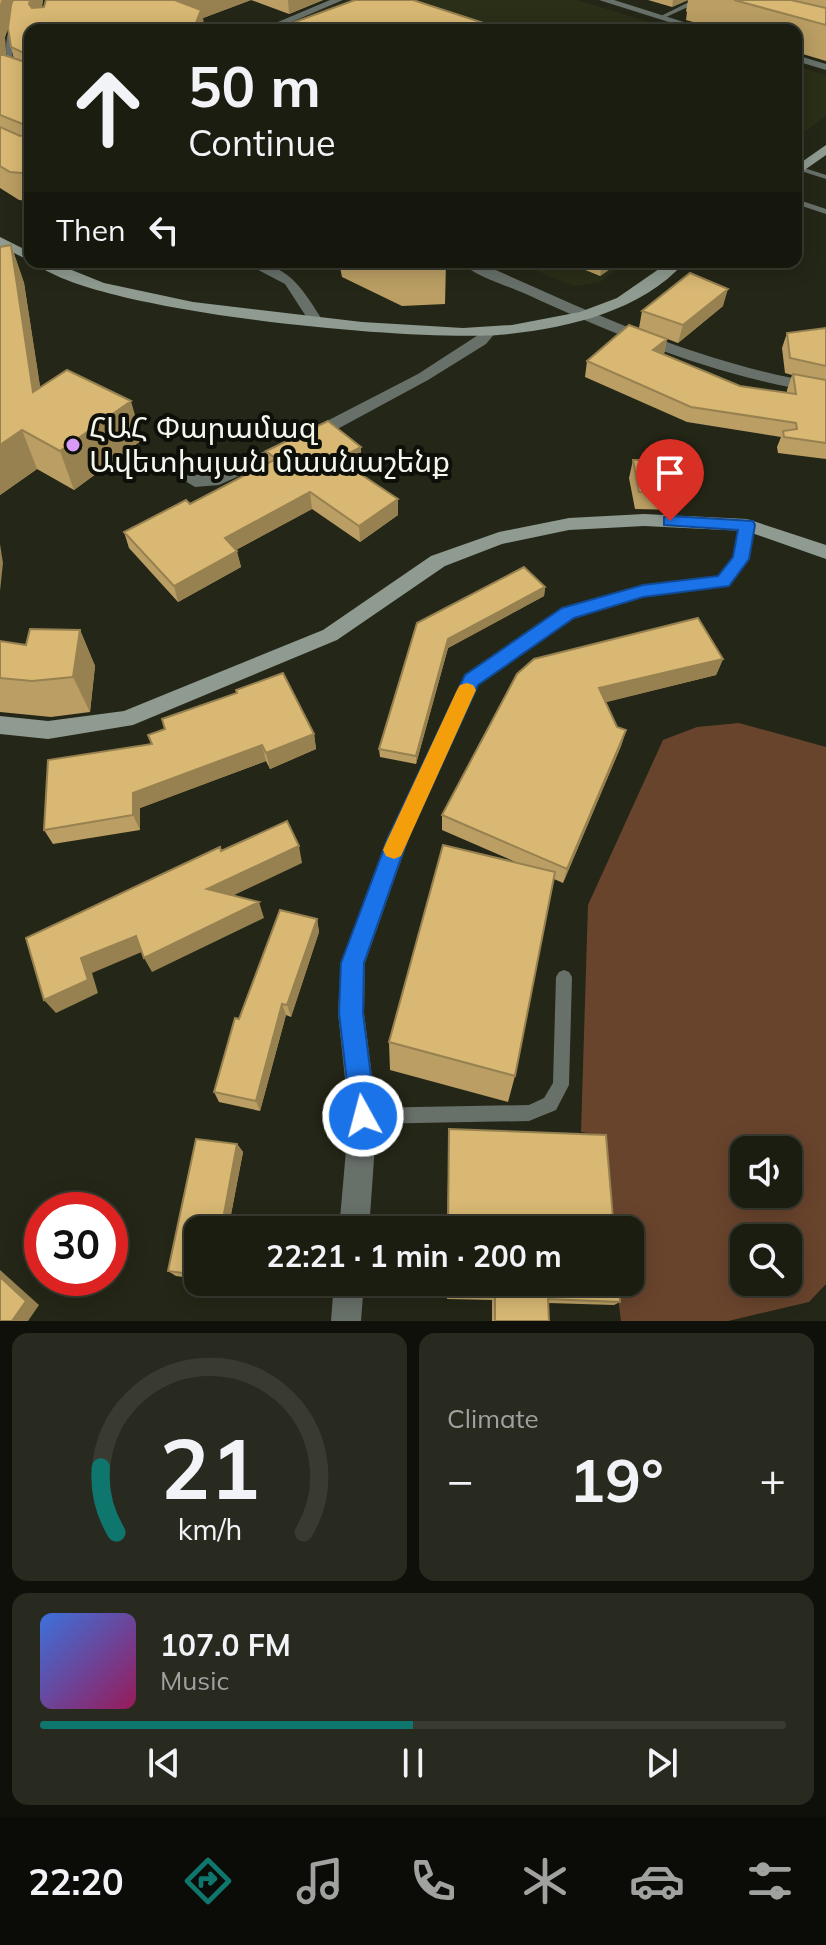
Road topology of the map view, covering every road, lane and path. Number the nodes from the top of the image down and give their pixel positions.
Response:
1 (12, 0) edge
2 (338, 0) edge
3 (604, 0) edge
4 (713, 11) dead end
5 (662, 17) junction
6 (279, 24) edge
7 (685, 24) edge
8 (802, 60) edge
9 (826, 67) edge
10 (0, 79) edge
11 (826, 149) edge
12 (802, 168) edge
13 (802, 171) edge
14 (826, 177) edge
15 (802, 203) edge
16 (826, 212) edge
17 (0, 241) edge
18 (24, 254) edge
19 (55, 268) edge
20 (263, 268) edge
21 (480, 268) edge
22 (670, 268) edge
23 (586, 315) junction
24 (316, 321) junction
25 (489, 332) junction
26 (826, 389) edge
27 (180, 473) dead end
28 (747, 525) junction
29 (826, 552) edge
30 (0, 725) edge
31 (398, 838) joint
32 (564, 977) dead end
33 (363, 1116) junction
34 (355, 1216) edge
35 (348, 1296) edge
36 (346, 1321) edge

1 - 10 lane
2 - 6 street
3 - 5 street
4 - 5 lane
5 - 7 street
8 - 9 street
11 - 12 street
13 - 14 lane
15 - 16 lane
17 - 18 street
19 - 24 street
20 - 24 street
21 - 23 street
22 - 23 street
23 - 25 street
23 - 26 street
24 - 25 street
25 - 27 street
28 - 29 street
28 - 30 street
28 - 31 lane
31 - 33 street
32 - 33 lane
33 - 34 street
35 - 36 street

